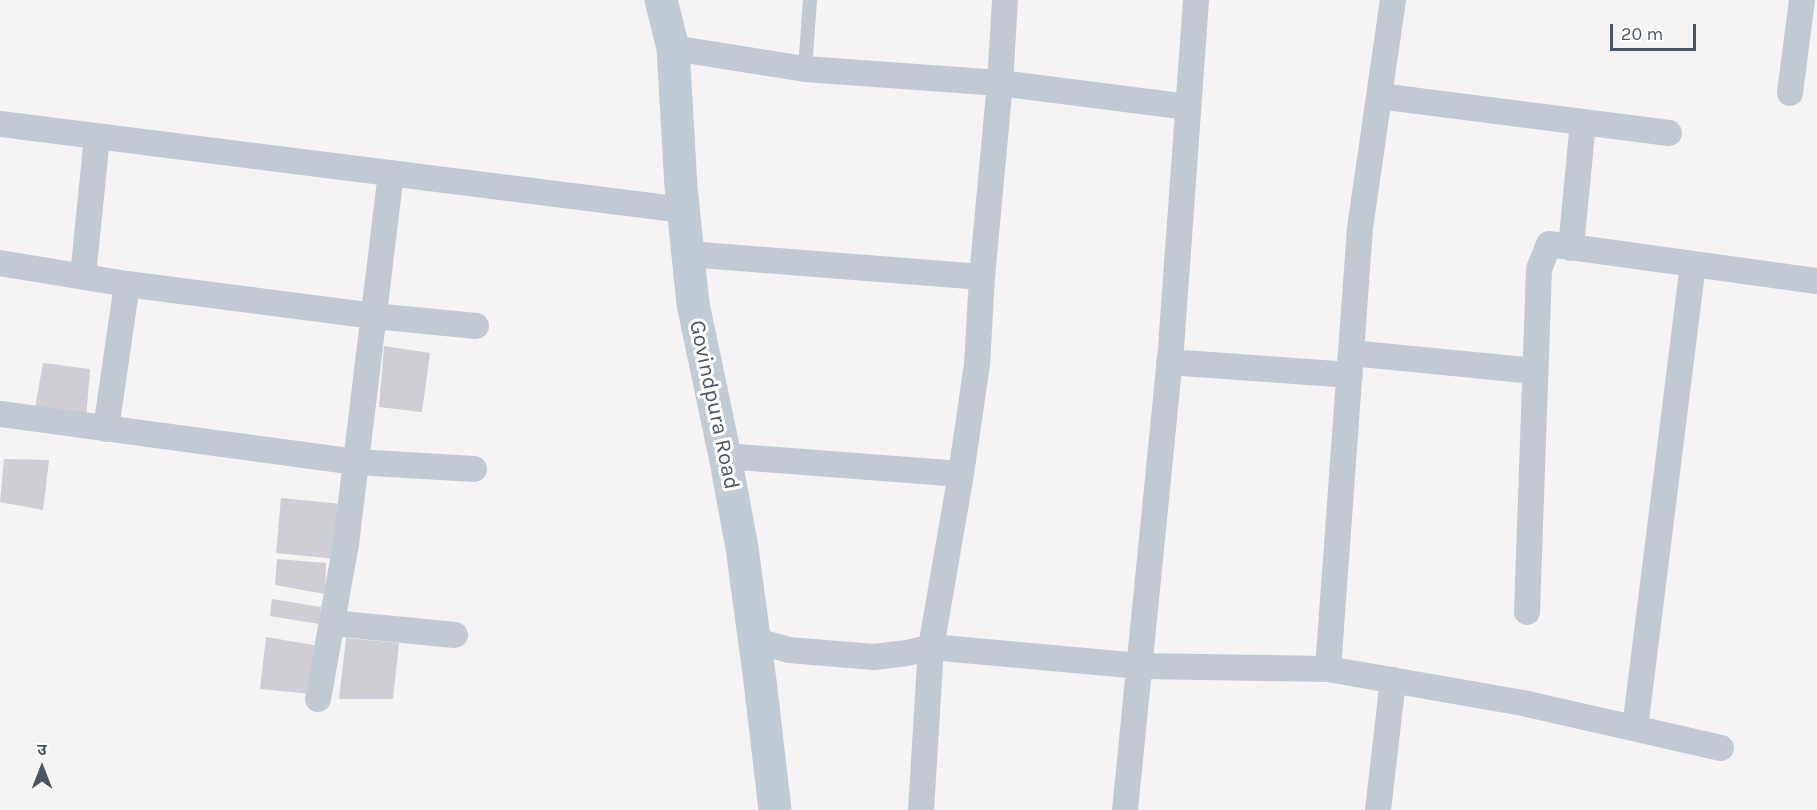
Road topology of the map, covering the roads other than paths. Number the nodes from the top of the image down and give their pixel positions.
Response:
1 (661, 0) edge
2 (810, 0) edge
3 (1005, 0) edge
4 (1196, 0) edge
5 (1393, 0) edge
6 (1802, 0) edge
7 (673, 48) junction
8 (806, 69) junction
9 (1000, 83) junction
10 (1790, 93) dead end
11 (1379, 96) junction
12 (1188, 107) junction
13 (1583, 122) junction
14 (0, 124) edge
15 (1669, 133) dead end
16 (96, 136) junction
17 (391, 173) junction
18 (683, 210) junction
19 (1571, 248) junction
20 (688, 254) junction
21 (0, 263) edge
22 (1693, 264) junction
23 (82, 276) junction
24 (982, 277) junction
25 (1817, 281) edge
26 (126, 284) junction
27 (374, 315) junction
28 (476, 326) dead end
29 (1169, 362) junction
30 (1350, 364) junction
31 (1535, 371) junction
32 (0, 414) edge
33 (106, 429) junction
34 (725, 456) junction
35 (356, 462) junction
36 (474, 469) dead end
37 (961, 474) junction
38 (1527, 612) dead end
39 (332, 623) junction
40 (455, 635) dead end
41 (753, 640) junction
42 (931, 647) junction
43 (1140, 666) junction
44 (1328, 669) junction
45 (1393, 680) junction
46 (318, 699) dead end
47 (1635, 728) junction
48 (1721, 748) dead end
49 (775, 810) edge
50 (921, 810) edge
51 (1125, 810) edge
52 (1378, 810) edge

1 - 7 street, Govindpura Road
2 - 8 lane
3 - 9 street
4 - 12 street
5 - 11 street
6 - 10 street
7 - 8 street
7 - 18 street, Govindpura Road
8 - 9 street
9 - 12 street
9 - 24 street
11 - 13 street
11 - 30 street
12 - 29 street
13 - 15 street
13 - 19 street
14 - 16 street
16 - 17 street
16 - 23 street
17 - 18 street
17 - 27 street
18 - 20 street, Govindpura Road
19 - 22 street
19 - 31 street
20 - 24 street
20 - 34 street, Govindpura Road
21 - 23 street
22 - 25 street
22 - 47 street
23 - 26 street
24 - 37 street
26 - 27 street
26 - 33 street
27 - 28 street
27 - 35 street
29 - 30 street
29 - 43 street
30 - 31 street
30 - 44 street
31 - 38 street
32 - 33 street
33 - 35 street
34 - 37 street
34 - 41 street, Govindpura Road
35 - 36 street
35 - 39 street
37 - 42 street
39 - 40 street
39 - 46 street
41 - 42 street
41 - 49 street, Govindpura Road
42 - 43 street
42 - 50 street
43 - 44 street
43 - 51 street
44 - 45 street
45 - 47 street
45 - 52 street
47 - 48 street

